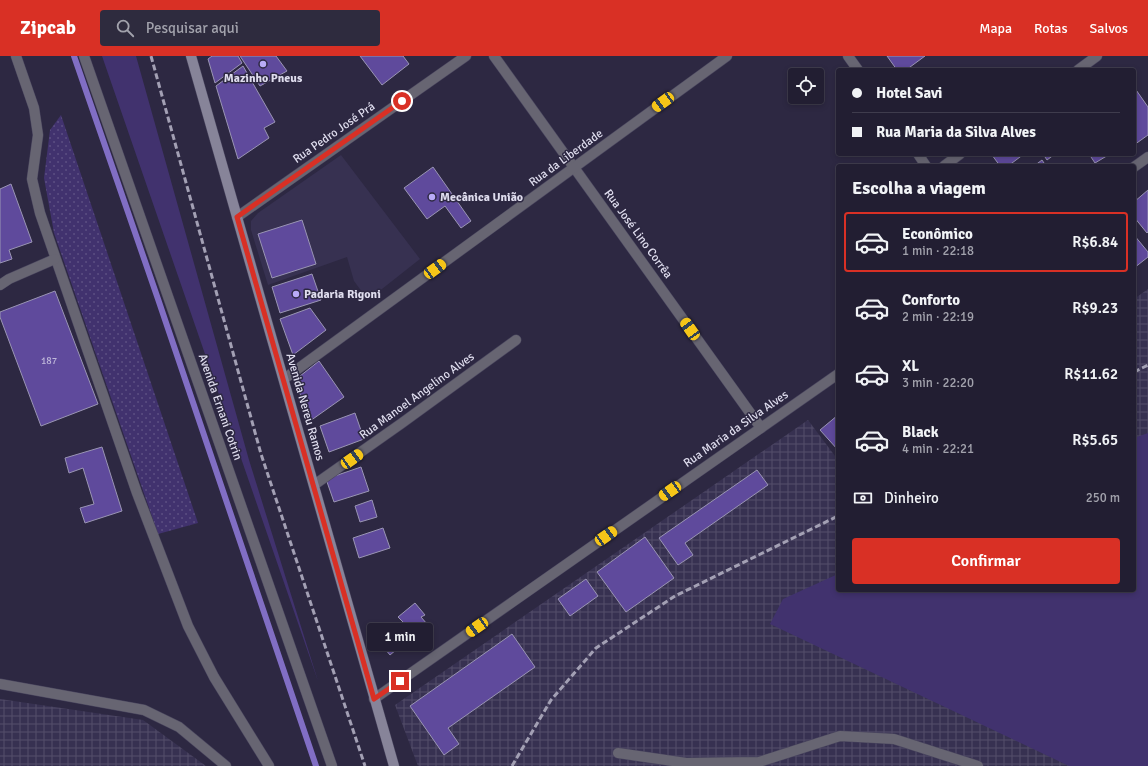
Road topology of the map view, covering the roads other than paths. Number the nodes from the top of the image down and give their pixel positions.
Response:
1 (16, 56) edge
2 (84, 56) edge
3 (191, 56) edge
4 (466, 56) edge
5 (494, 56) edge
6 (727, 56) edge
7 (848, 56) edge
8 (1097, 56) edge
9 (857, 68) edge
10 (1081, 68) edge
11 (957, 156) edge
12 (1148, 157) edge
13 (947, 164) edge
14 (1136, 166) edge
15 (574, 168) junction
16 (237, 217) junction
17 (56, 259) junction
18 (0, 285) edge
19 (516, 340) dead end
20 (836, 375) edge
21 (284, 379) junction
22 (761, 428) junction
23 (314, 486) junction
24 (0, 684) edge
25 (374, 699) junction
26 (618, 753) dead end
27 (226, 766) edge
28 (269, 766) edge
29 (332, 766) edge
30 (394, 766) edge
31 (978, 766) edge

1 - 17 street
2 - 29 street, Avenida Ernani Cotrin
3 - 16 main road, Avenida Nereu Ramos
4 - 16 street, Rua Pedro José Prá
5 - 15 street, Rua José Lino Corrêa
6 - 15 street, Rua da Liberdade
7 - 9 street
8 - 10 street
11 - 13 street
12 - 14 street
15 - 21 street, Rua da Liberdade
15 - 22 street, Rua José Lino Corrêa
16 - 21 main road, Avenida Nereu Ramos
17 - 18 street
17 - 28 street
19 - 23 street, Rua Manoel Angelino Alves
20 - 22 street, Rua Maria da Silva Alves
21 - 23 main road, Avenida Nereu Ramos
22 - 25 street, Rua Maria da Silva Alves
23 - 25 main road, Avenida Nereu Ramos
24 - 27 street
25 - 30 main road, Avenida Nereu Ramos
26 - 31 street

